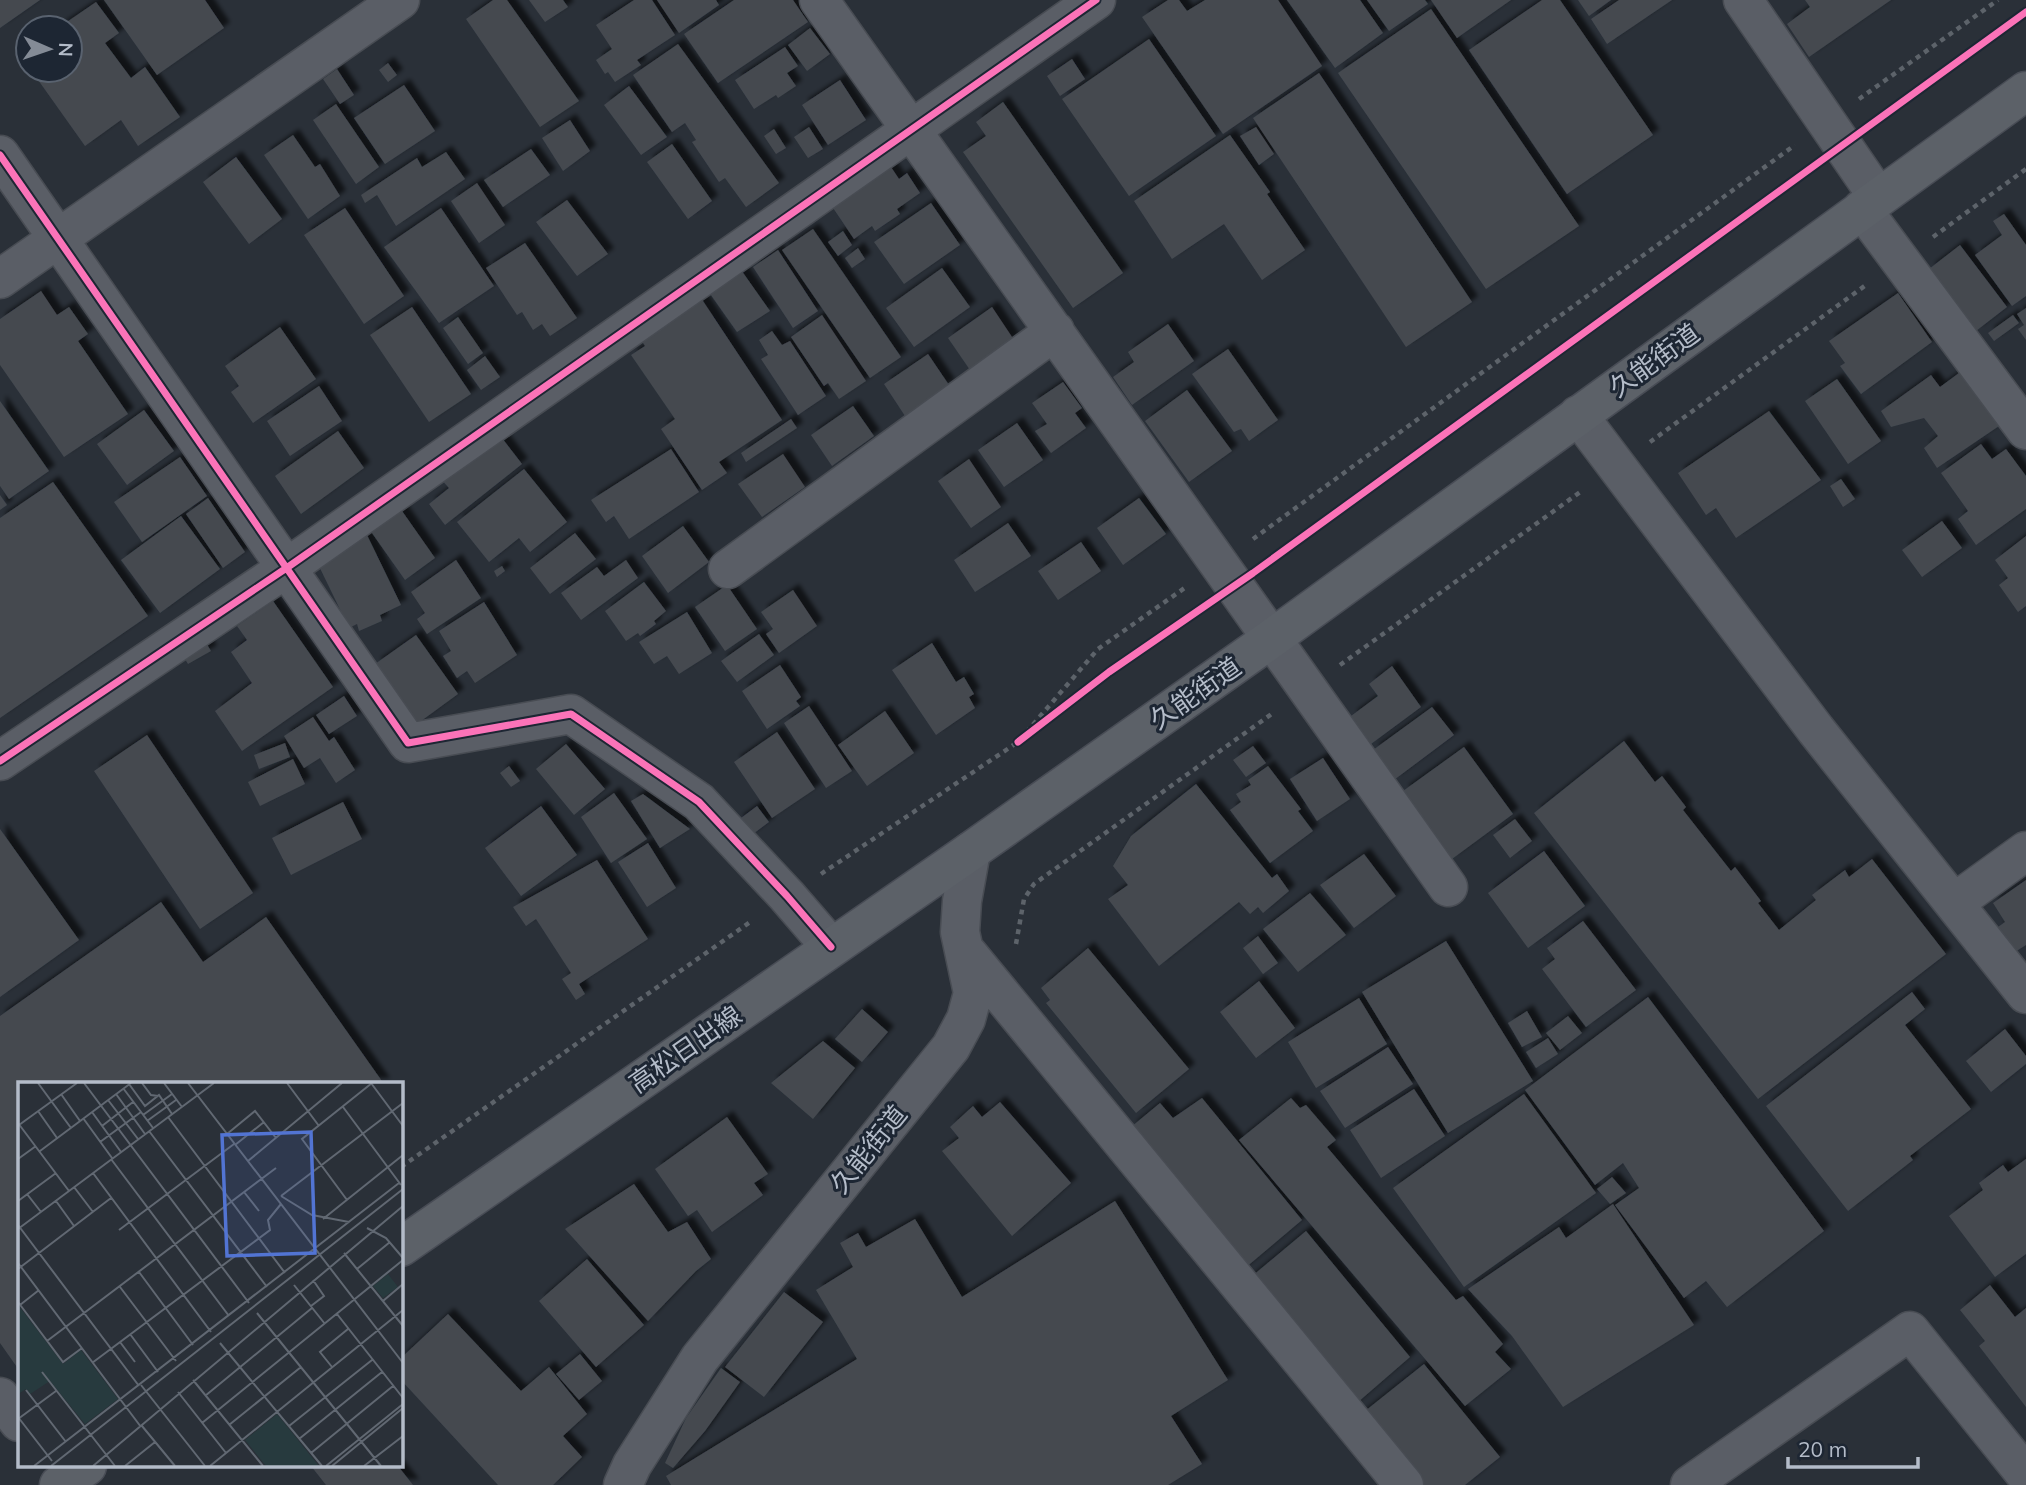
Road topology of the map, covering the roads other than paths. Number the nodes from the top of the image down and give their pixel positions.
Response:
1 (400, 0) edge
2 (819, 0) edge
3 (1096, 0) edge
4 (1743, 0) edge
5 (2026, 91) edge
6 (913, 129) junction
7 (0, 155) edge
8 (1870, 203) junction
9 (58, 238) junction
10 (0, 279) edge
11 (1055, 331) junction
12 (1578, 415) junction
13 (2026, 430) edge
14 (288, 568) junction
15 (727, 569) dead end
16 (1271, 639) junction
17 (0, 761) edge
18 (971, 851) junction
19 (2026, 851) edge
20 (1448, 887) dead end
21 (1954, 903) junction
22 (831, 947) junction
23 (964, 950) junction
24 (2026, 994) edge
25 (402, 1246) edge
26 (0, 1397) edge
27 (18, 1421) edge
28 (2026, 1475) edge
29 (623, 1485) edge
30 (1404, 1485) edge
31 (1690, 1485) edge

1 - 9 street
2 - 6 street
3 - 6 street
4 - 8 street
5 - 8 main road, 久能街道
6 - 11 street
6 - 14 street
7 - 9 street
8 - 12 main road, 久能街道
8 - 13 street
9 - 10 street
9 - 14 street
11 - 15 street
11 - 16 street
12 - 16 main road, 久能街道
12 - 21 street
14 - 17 street
14 - 22 street
16 - 18 main road, 久能街道
16 - 20 street
18 - 22 main road, 高松日出線
18 - 23 street, 久能街道
19 - 21 street
21 - 24 street
22 - 25 main road, 高松日出線
23 - 29 street, 久能街道
23 - 30 street
26 - 27 street
28 - 31 street

